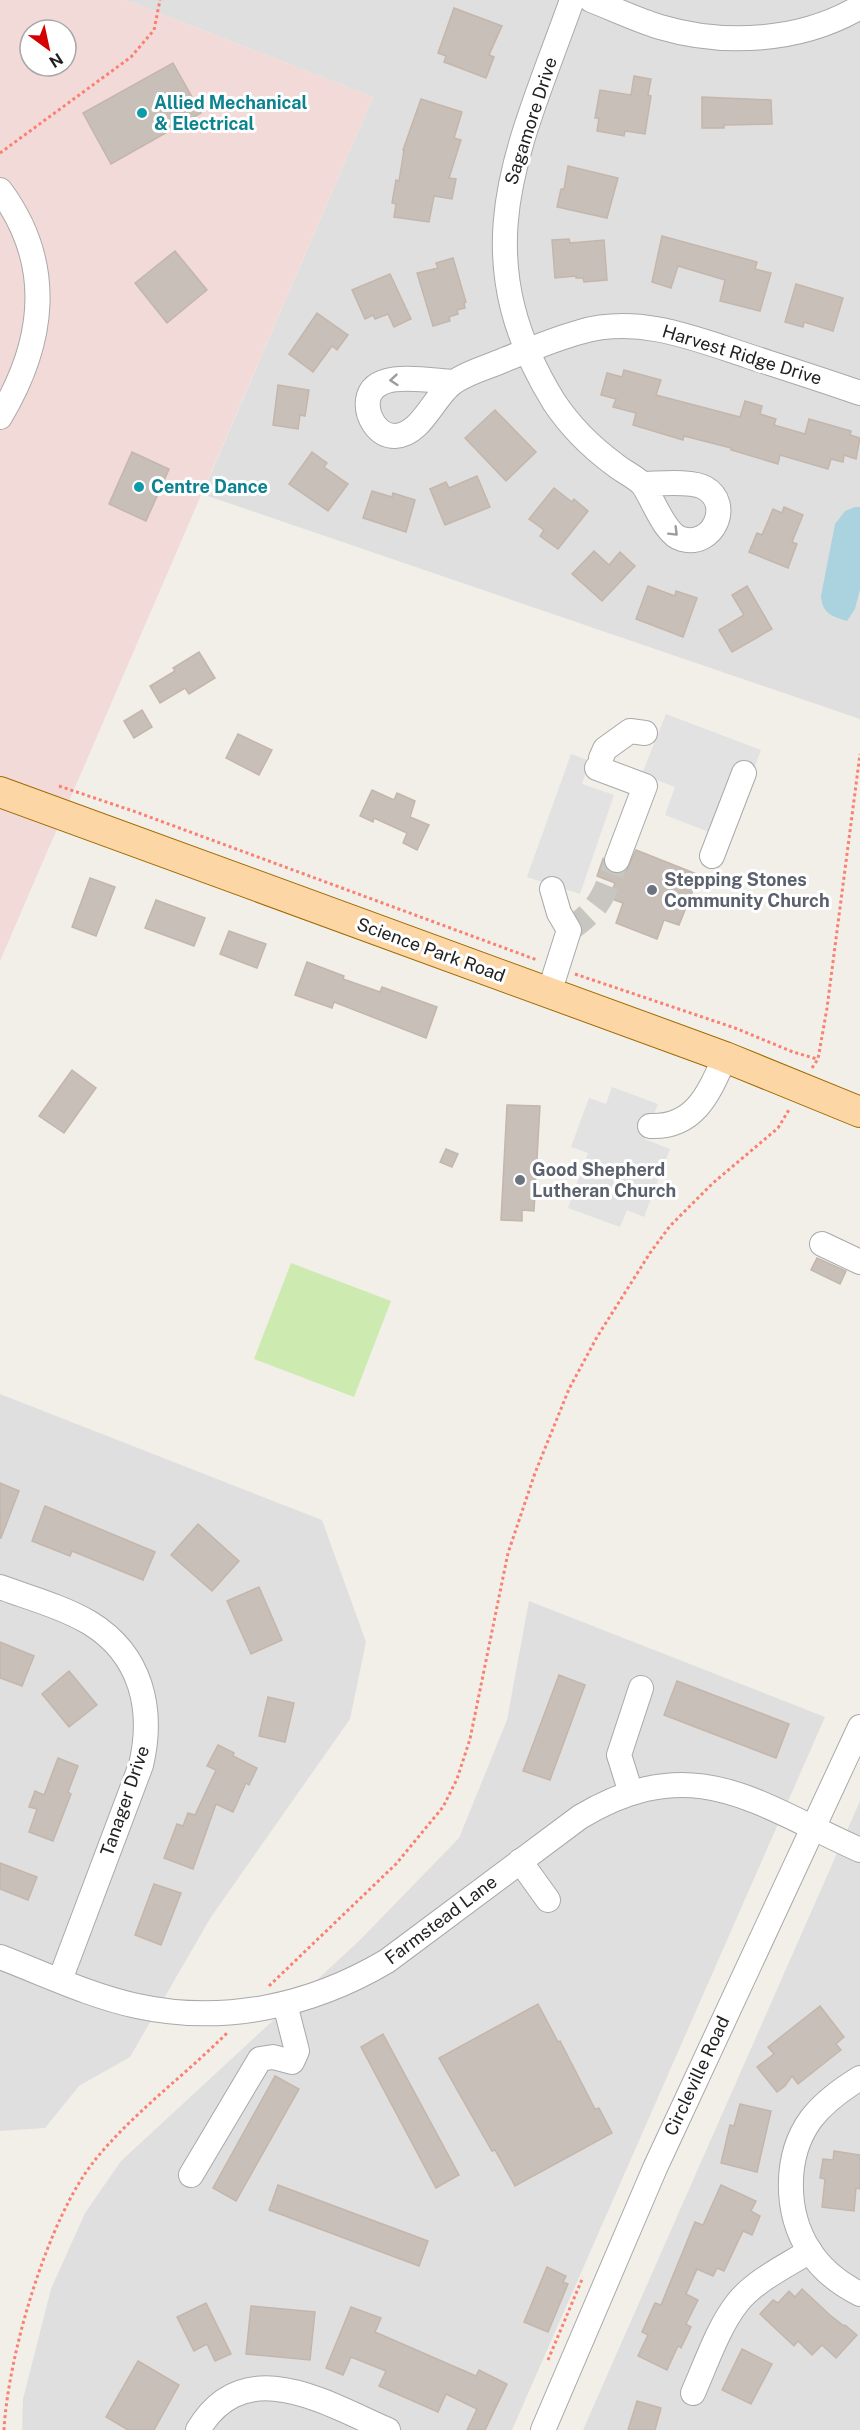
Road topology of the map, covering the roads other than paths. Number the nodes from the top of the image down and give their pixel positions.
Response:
1 (572, 0) edge
2 (591, 0) edge
3 (860, 7) edge
4 (0, 190) edge
5 (528, 351) junction
6 (453, 382) dead end
7 (860, 393) edge
8 (0, 417) edge
9 (642, 484) dead end
10 (645, 733) dead end
11 (744, 773) dead end
12 (0, 792) edge
13 (712, 856) dead end
14 (617, 861) tunnel mouth
15 (552, 889) dead end
16 (553, 980) junction
17 (725, 1057) junction
18 (860, 1112) edge
19 (650, 1126) dead end
20 (822, 1244) dead end
21 (860, 1262) edge
22 (0, 1587) edge
23 (641, 1688) dead end
24 (860, 1727) edge
25 (631, 1793) junction
26 (813, 1829) junction
27 (860, 1851) edge
28 (520, 1861) junction
29 (548, 1900) dead end
30 (0, 1957) edge
31 (60, 1980) junction
32 (285, 2004) junction
33 (860, 2078) edge
34 (191, 2175) dead end
35 (810, 2251) junction
36 (860, 2294) edge
37 (693, 2393) dead end
38 (198, 2430) edge
39 (388, 2430) edge
40 (543, 2430) edge

1 - 5 street, Sagamore Drive
2 - 3 street
4 - 8 street
5 - 6 street, Harvest Ridge Drive
5 - 7 street, Harvest Ridge Drive
5 - 9 street, Sagamore Drive
10 - 14 street
11 - 13 street
12 - 16 main road, Science Park Road
15 - 16 street
16 - 17 main road, Science Park Road
17 - 18 main road, Science Park Road
17 - 19 street
20 - 21 street
22 - 31 street, Tanager Drive
23 - 25 street
24 - 26 street, Circleville Road
25 - 26 street, Farmstead Lane
25 - 28 street, Farmstead Lane
26 - 27 street, Farmstead Lane
26 - 40 street, Circleville Road
28 - 29 street
28 - 32 street, Farmstead Lane
30 - 31 street, Farmstead Lane
31 - 32 street, Farmstead Lane
32 - 34 street
33 - 35 street
35 - 36 street
35 - 37 street
38 - 39 street

